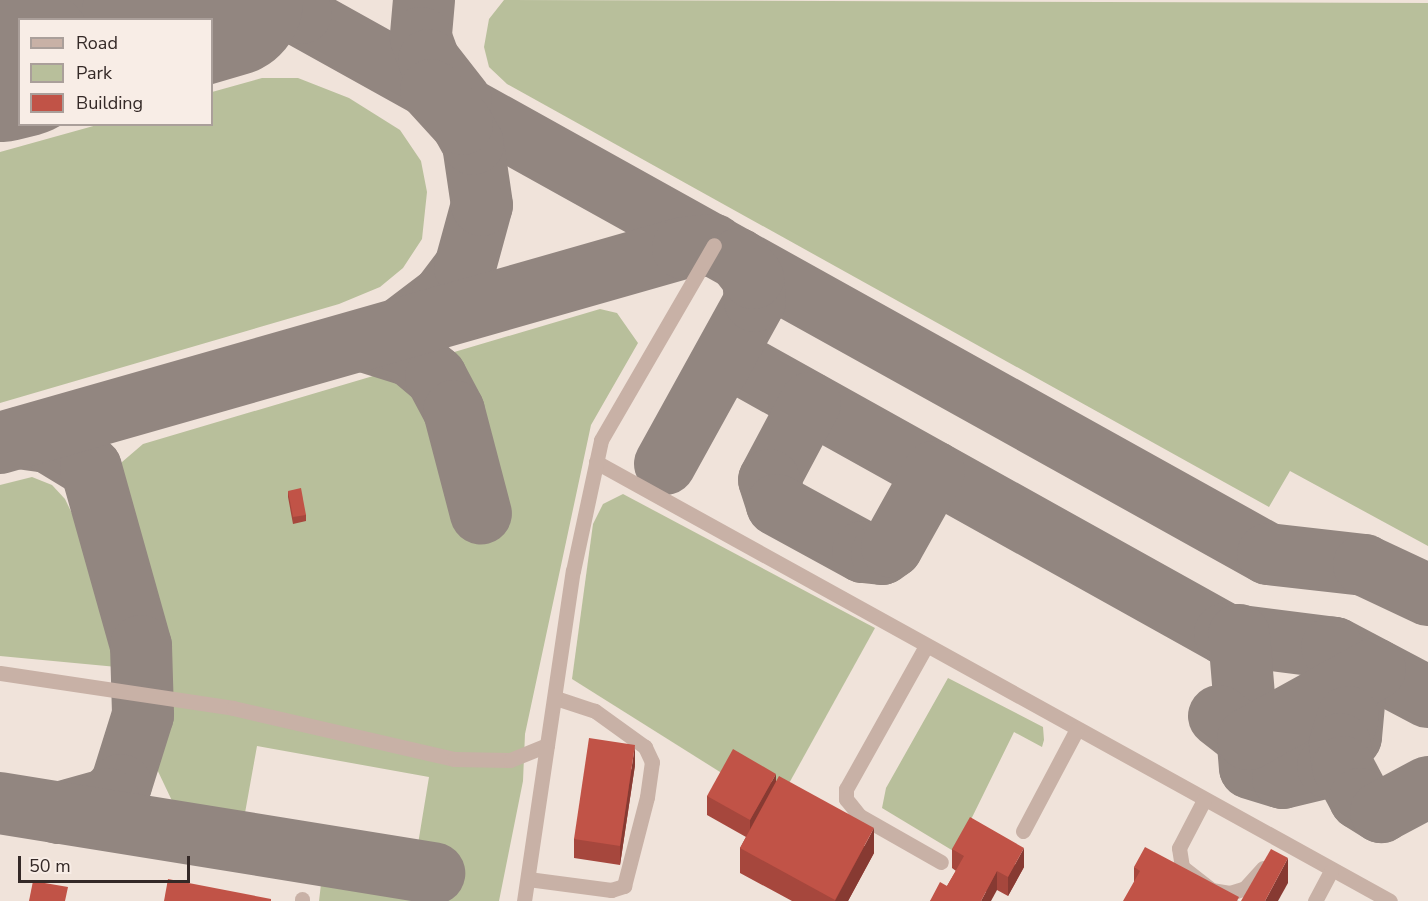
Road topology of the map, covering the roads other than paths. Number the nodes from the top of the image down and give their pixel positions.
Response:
1 (714, 245) dead end
2 (596, 462) junction
3 (926, 646) junction
4 (0, 673) edge
5 (556, 698) junction
6 (1077, 729) junction
7 (547, 745) junction
8 (1204, 800) junction
9 (1023, 831) dead end
10 (1281, 843) junction
11 (941, 862) dead end
12 (1331, 871) junction
13 (528, 879) junction
14 (524, 901) edge
15 (1315, 901) edge
16 (1390, 901) edge

1 - 2 lane
2 - 3 lane
2 - 5 lane
3 - 6 lane
3 - 11 lane
4 - 7 lane
5 - 7 lane
5 - 13 lane
6 - 8 lane
6 - 9 lane
7 - 13 lane
8 - 10 lane
8 - 10 lane
10 - 12 lane
12 - 15 lane
12 - 16 lane
13 - 14 lane

